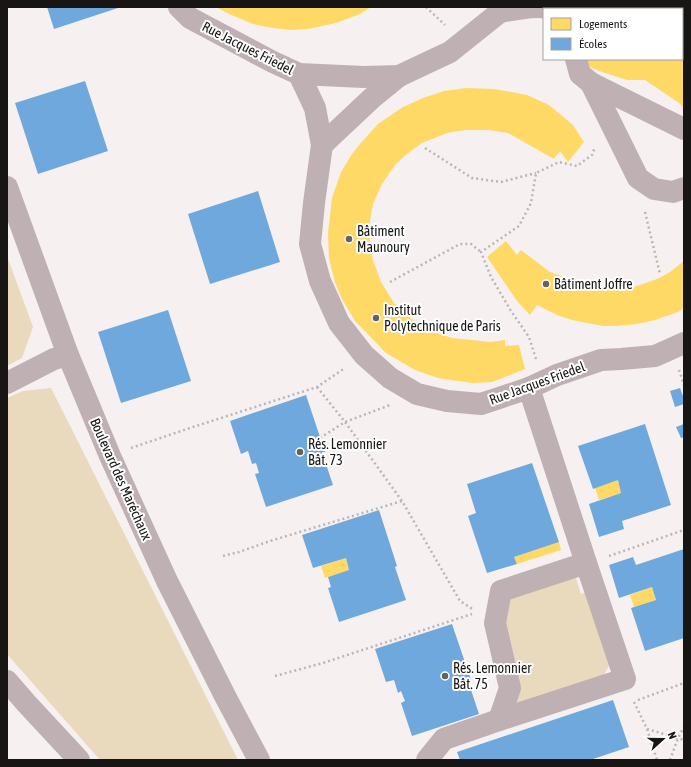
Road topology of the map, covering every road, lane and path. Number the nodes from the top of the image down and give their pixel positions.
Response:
1 (179, 7) edge
2 (551, 8) edge
3 (502, 10) edge
4 (576, 60) edge
5 (299, 74) junction
6 (399, 76) junction
7 (591, 82) junction
8 (684, 129) edge
9 (596, 142) dead end
10 (322, 145) junction
11 (425, 148) dead end
12 (536, 173) junction
13 (638, 178) junction
14 (7, 187) edge
15 (684, 188) edge
16 (481, 252) junction
17 (660, 274) dead end
18 (390, 282) dead end
19 (684, 343) edge
20 (68, 355) junction
21 (364, 355) junction
22 (7, 383) edge
23 (317, 387) junction
24 (528, 388) junction
25 (417, 394) junction
26 (345, 422) junction
27 (320, 438) dead end
28 (110, 456) junction
29 (402, 502) junction
30 (684, 530) edge
31 (223, 556) dead end
32 (586, 563) junction
33 (494, 622) junction
34 (275, 676) dead end
35 (7, 681) edge
36 (684, 683) edge
37 (499, 720) junction
38 (684, 727) edge
39 (646, 729) junction
40 (678, 738) junction
41 (684, 740) edge
42 (79, 760) edge
43 (259, 760) edge
44 (427, 760) edge
45 (656, 760) edge
46 (670, 760) edge

1 - 5 street, Rue Jacques Friedel
2 - 3 street
3 - 6 street, Rue Jacques Friedel
4 - 7 street
5 - 6 street, Rue Jacques Friedel
5 - 10 street, Rue Jacques Friedel
6 - 10 street
7 - 8 street
7 - 13 street
9 - 12 path
10 - 21 street, Rue Jacques Friedel
11 - 12 path
12 - 16 path
13 - 15 street
13 - 17 path
14 - 20 street, Boulevard des Maréchaux
16 - 18 path
16 - 24 path
19 - 24 street, Rue Jacques Friedel
20 - 22 street
20 - 28 street, Boulevard des Maréchaux
21 - 23 path
21 - 25 street, Rue Jacques Friedel
23 - 26 path
23 - 28 path
24 - 25 street, Rue Jacques Friedel
24 - 32 street
25 - 26 path
26 - 27 path
26 - 29 path
28 - 43 street, Boulevard des Maréchaux
29 - 31 path
29 - 33 path
30 - 32 path
32 - 33 street
32 - 37 street
33 - 34 path
33 - 37 street
35 - 42 street
36 - 39 path
37 - 44 street
38 - 40 path
39 - 40 path
39 - 45 path
40 - 41 path
40 - 46 path

